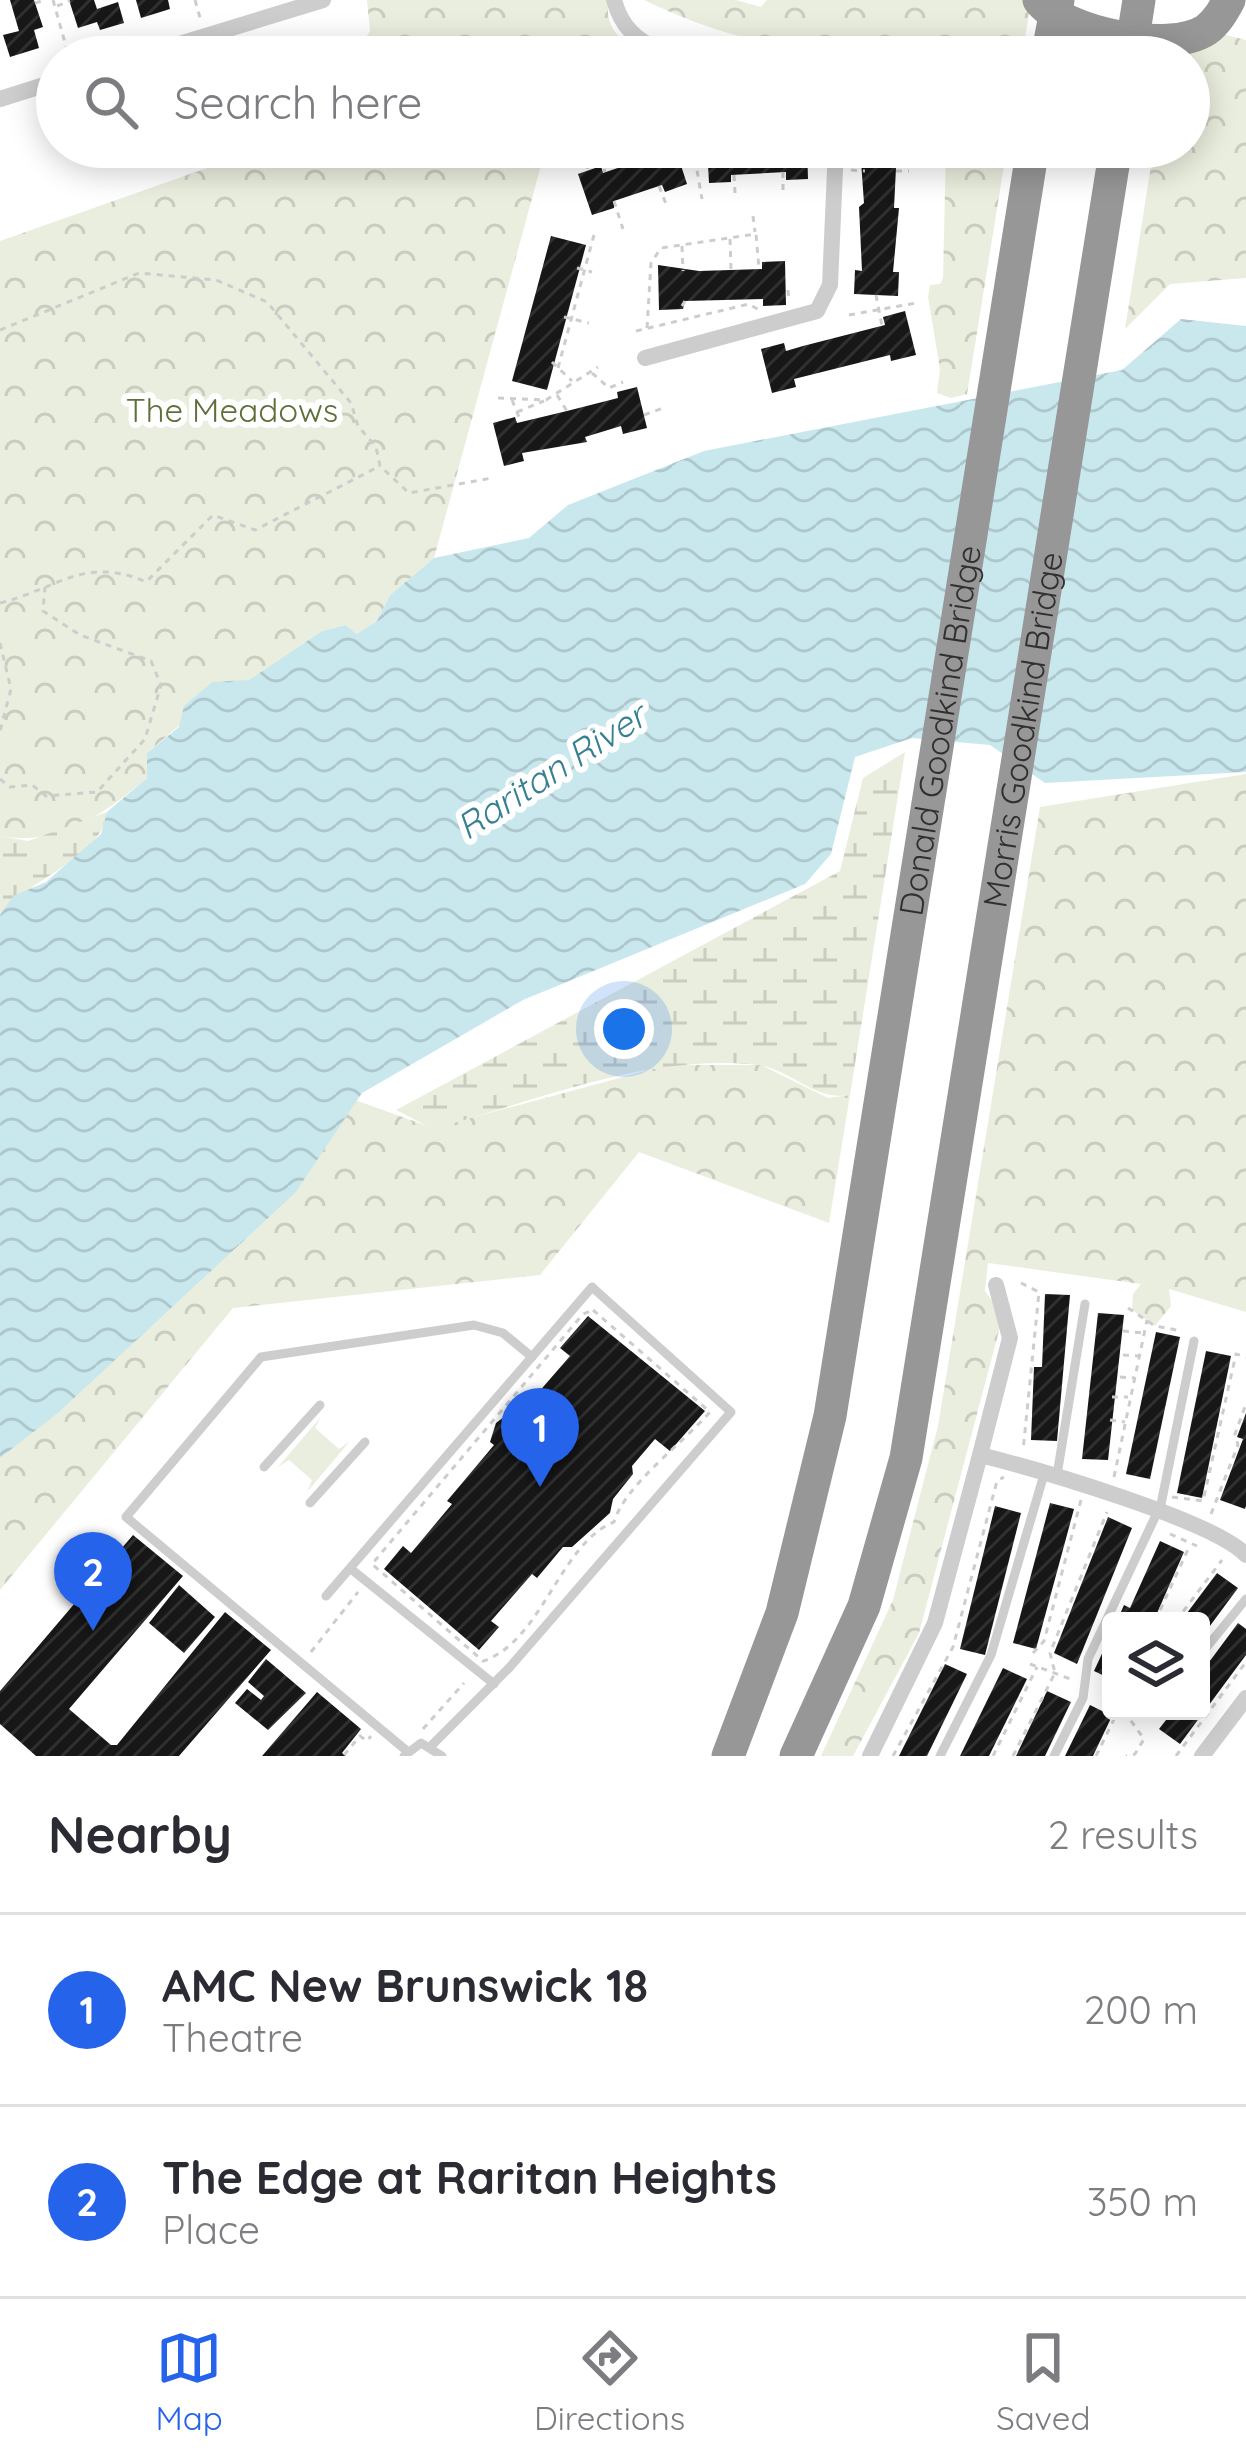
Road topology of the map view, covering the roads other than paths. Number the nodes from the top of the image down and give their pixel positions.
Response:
1 (323, 0) edge
2 (614, 0) edge
3 (1039, 0) edge
4 (1058, 0) edge
5 (1139, 0) edge
6 (1228, 0) edge
7 (206, 36) edge
8 (633, 36) edge
9 (1051, 36) edge
10 (1130, 36) edge
11 (1133, 36) edge
12 (1192, 36) edge
13 (36, 88) edge
14 (0, 99) edge
15 (835, 168) edge
16 (1030, 168) edge
17 (1113, 168) edge
18 (645, 358) dead end
19 (996, 1285) dead end
20 (1085, 1304) dead end
21 (1194, 1341) dead end
22 (532, 1357) junction
23 (320, 1405) dead end
24 (365, 1442) dead end
25 (980, 1455) junction
26 (265, 1466) dead end
27 (1051, 1473) junction
28 (310, 1503) dead end
29 (1158, 1514) junction
30 (1244, 1547) edge
31 (351, 1569) junction
32 (326, 1596) dead end
33 (1246, 1599) edge
34 (1210, 1643) edge
35 (494, 1684) junction
36 (1246, 1698) edge
37 (432, 1745) junction
38 (406, 1754) edge
39 (442, 1756) edge
40 (728, 1756) edge
41 (796, 1756) edge
42 (870, 1756) edge
43 (940, 1756) edge
44 (1054, 1756) edge
45 (1202, 1756) edge

1 - 7 street
2 - 8 street
3 - 10 highway
4 - 9 highway, bridge
5 - 11 highway, bridge
6 - 12 highway
13 - 14 street
15 - 18 street
16 - 40 highway, Donald Goodkind Bridge
17 - 41 highway, Morris Goodkind Bridge
19 - 25 street
20 - 27 lane
21 - 29 lane
22 - 31 lane
22 - 35 lane
22 - 38 lane
23 - 26 lane
24 - 28 lane
25 - 27 street
25 - 42 street
27 - 29 street
27 - 43 lane
29 - 30 street
29 - 44 lane
31 - 32 lane
31 - 35 lane
33 - 34 lane
35 - 37 lane
36 - 45 street
37 - 38 lane
37 - 39 lane

